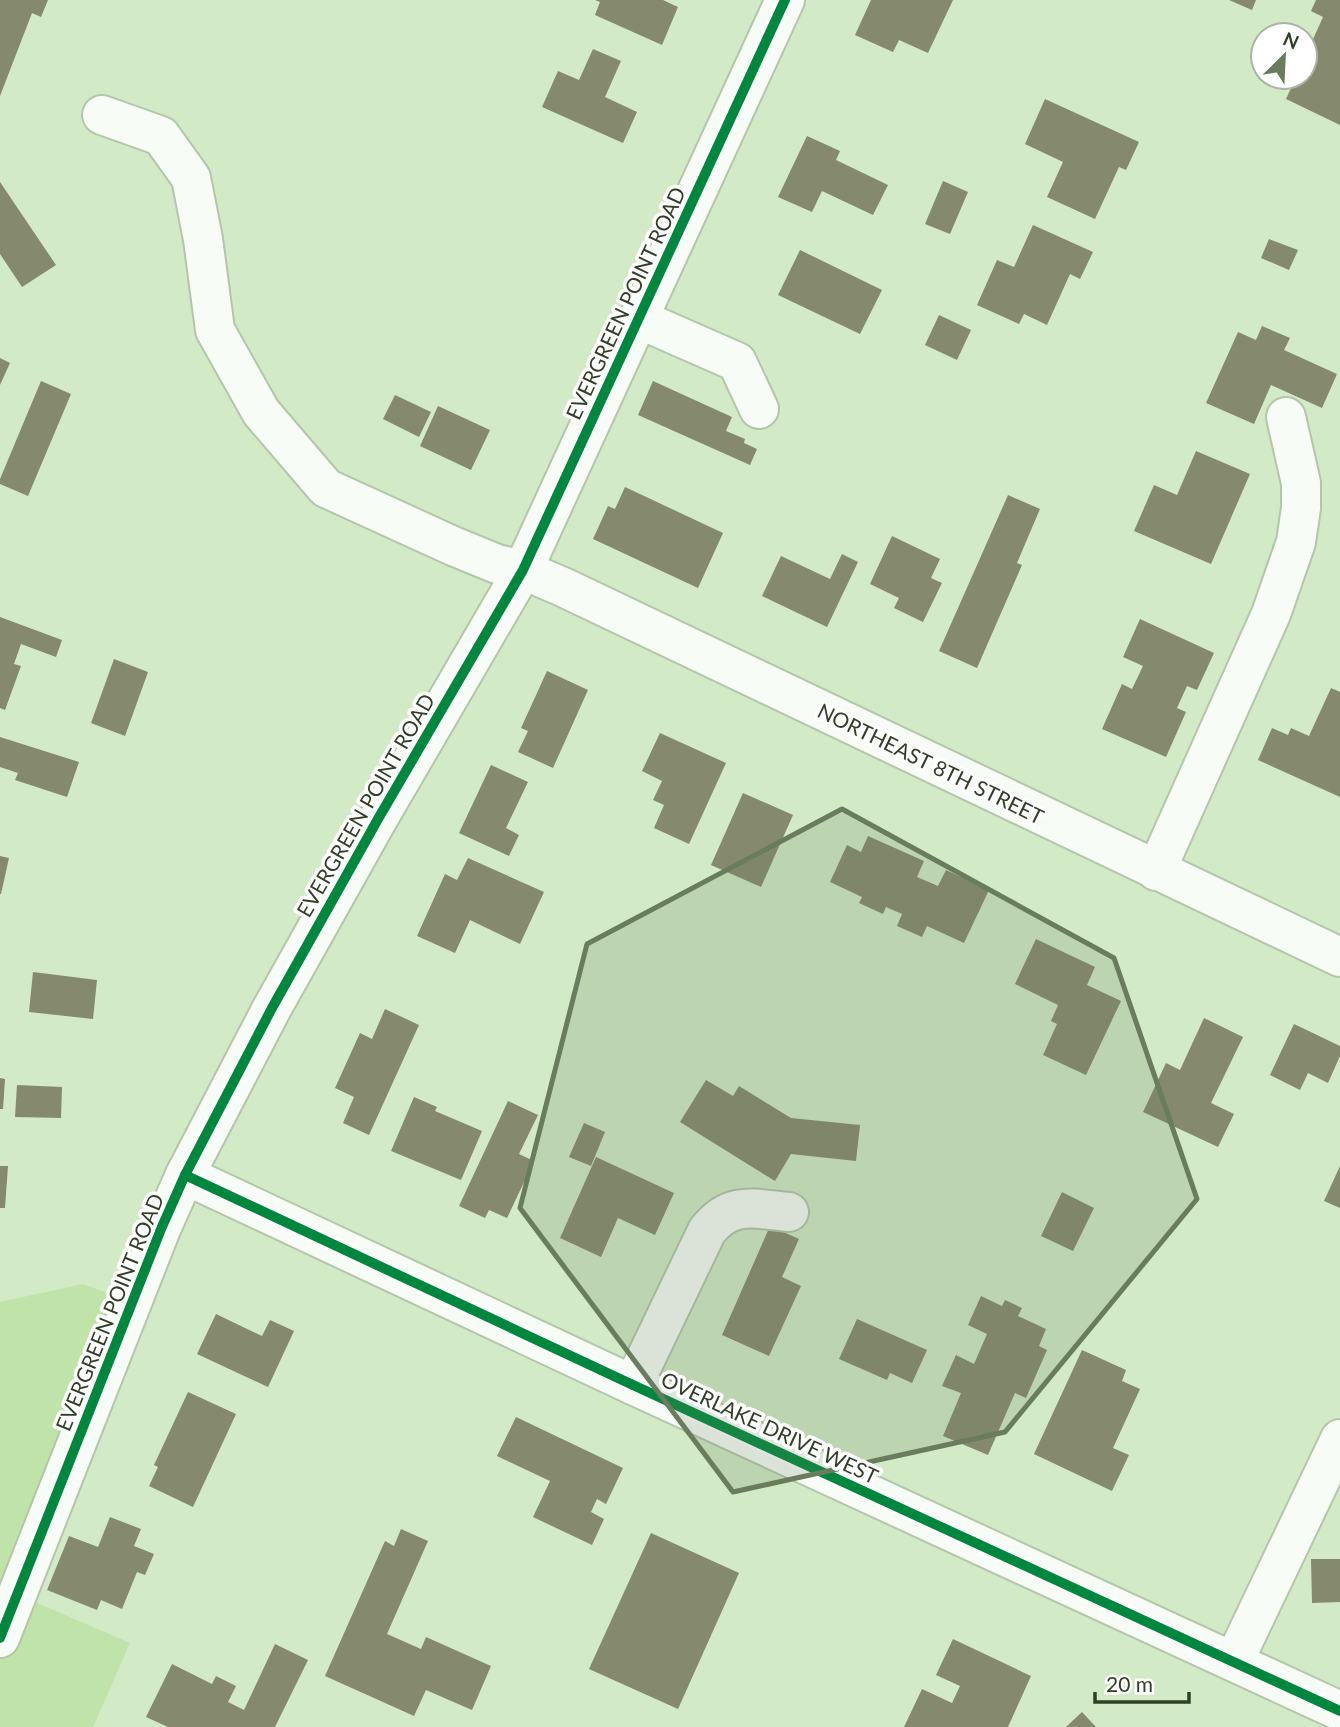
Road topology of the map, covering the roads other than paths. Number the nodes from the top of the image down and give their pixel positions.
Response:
1 (785, 0) edge
2 (102, 115) dead end
3 (639, 319) junction
4 (759, 409) dead end
5 (1286, 417) dead end
6 (523, 570) junction
7 (1156, 870) junction
8 (1340, 957) edge
9 (185, 1175) junction
10 (789, 1212) dead end
11 (633, 1385) junction
12 (1340, 1439) edge
13 (0, 1638) edge
14 (1234, 1661) junction
15 (1340, 1711) edge

1 - 3 street, EVERGREEN POINT ROAD
2 - 6 street, NORTHEAST 8TH STREET
3 - 4 street
3 - 6 street, EVERGREEN POINT ROAD
5 - 7 street
6 - 7 street, NORTHEAST 8TH STREET
6 - 9 street, EVERGREEN POINT ROAD
7 - 8 street, NORTHEAST 8TH STREET
9 - 11 street, OVERLAKE DRIVE WEST
9 - 13 street, EVERGREEN POINT ROAD
10 - 11 street
11 - 14 street, OVERLAKE DRIVE WEST
12 - 14 street
14 - 15 street, OVERLAKE DRIVE WEST

